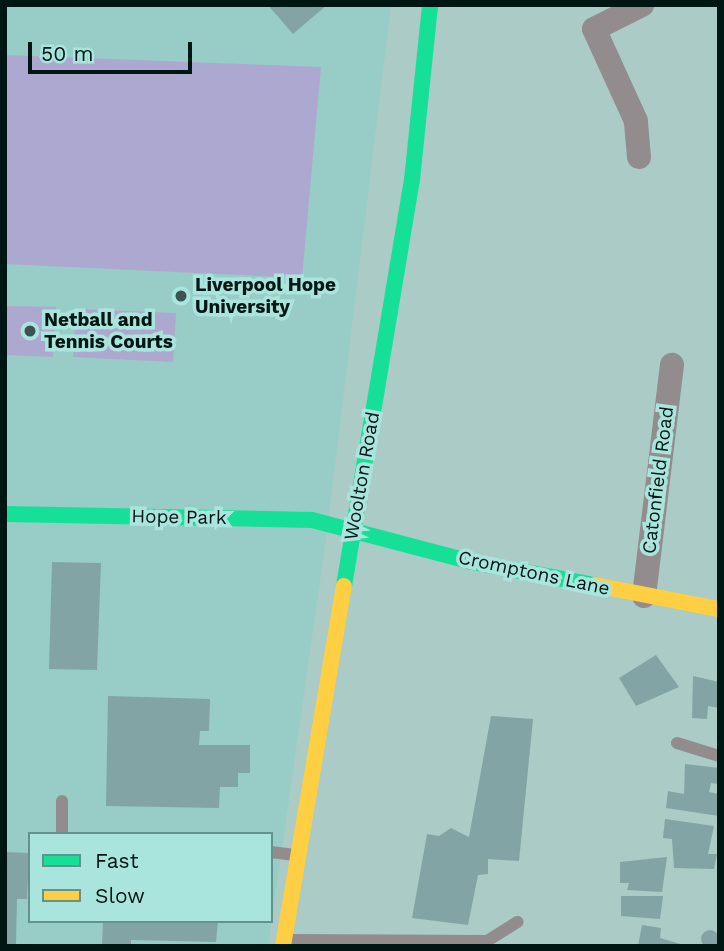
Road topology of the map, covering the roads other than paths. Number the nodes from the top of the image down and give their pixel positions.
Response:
1 (430, 5) edge
2 (642, 5) edge
3 (639, 156) dead end
4 (672, 365) dead end
5 (5, 514) edge
6 (353, 527) junction
7 (644, 596) junction
8 (719, 609) edge
9 (677, 743) dead end
10 (719, 756) edge
11 (62, 801) dead end
12 (62, 832) edge
13 (273, 852) edge
14 (297, 855) junction
15 (518, 922) dead end
16 (283, 943) edge

1 - 6 street, Woolton Road
2 - 3 street
4 - 7 street, Catonfield Road
5 - 6 street, Hope Park
6 - 7 street, Cromptons Lane
6 - 14 street, Woolton Road
7 - 8 street, Cromptons Lane
9 - 10 lane
11 - 12 lane
13 - 14 lane
14 - 16 street, Woolton Road
15 - 16 lane

